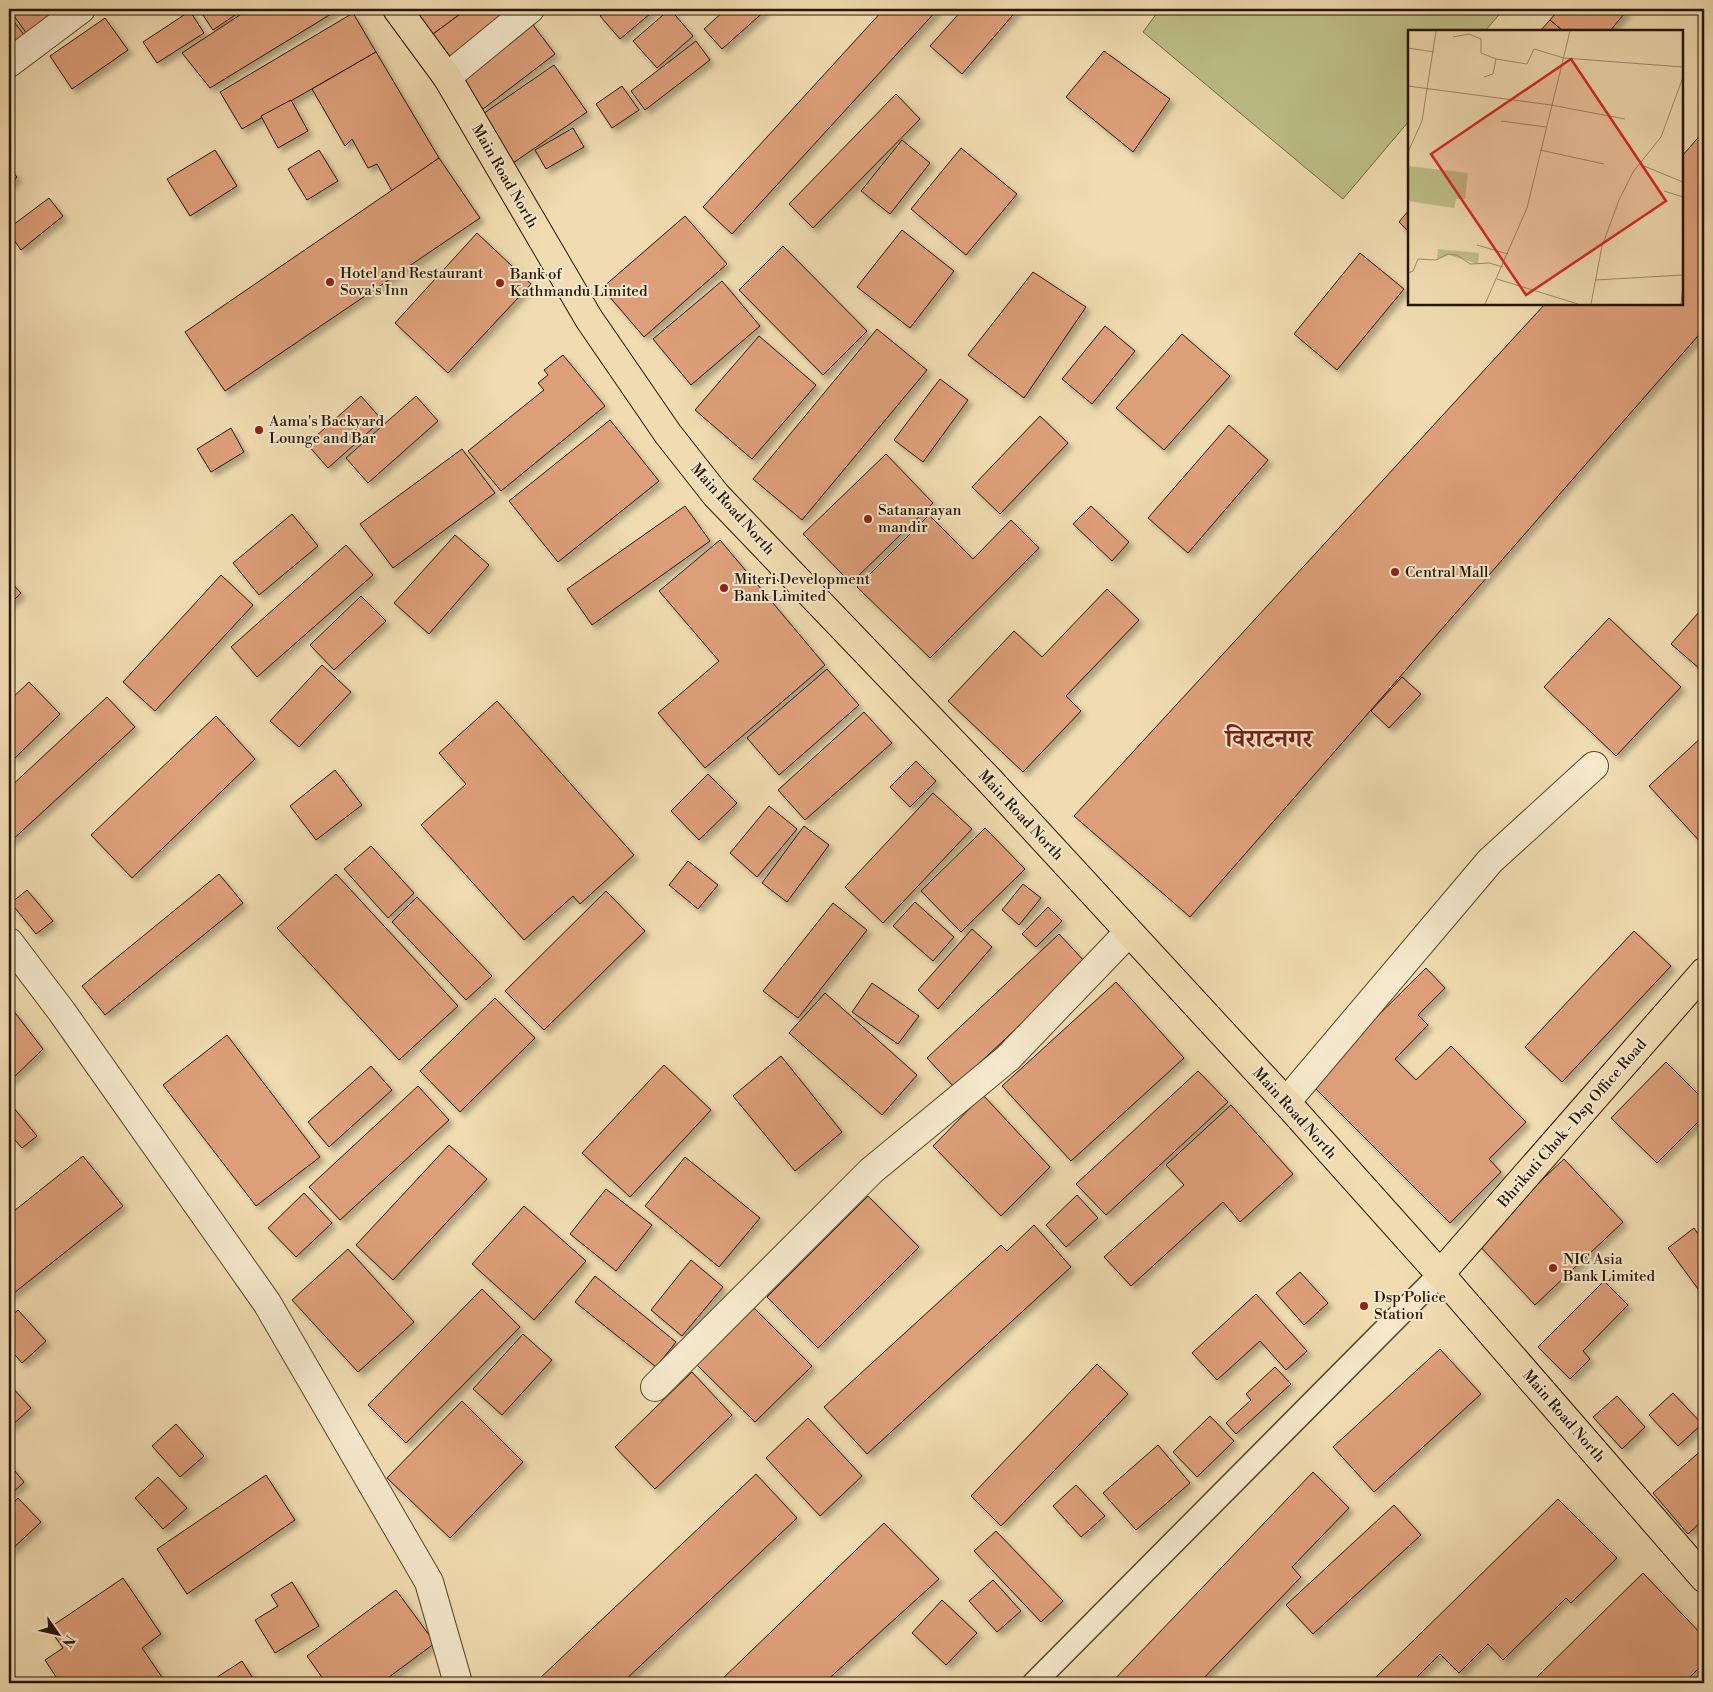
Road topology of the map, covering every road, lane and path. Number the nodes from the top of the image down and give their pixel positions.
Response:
1 (81, 9) edge
2 (397, 9) edge
3 (530, 9) edge
4 (9, 62) edge
5 (447, 77) junction
6 (1594, 766) dead end
7 (1128, 933) junction
8 (9, 942) edge
9 (1704, 972) edge
10 (1286, 1102) junction
11 (1440, 1274) junction
12 (655, 1386) dead end
13 (1704, 1578) edge
14 (453, 1681) edge
15 (1034, 1683) edge

1 - 4 street
2 - 5 main road, Main Road North
3 - 5 street
5 - 7 main road, Main Road North
6 - 10 street
7 - 10 main road, Main Road North
7 - 12 street
8 - 14 street
9 - 11 main road, Bhrikuti Chok - Dsp Office Road
10 - 11 main road, Main Road North
11 - 13 main road, Main Road North
11 - 15 lane

